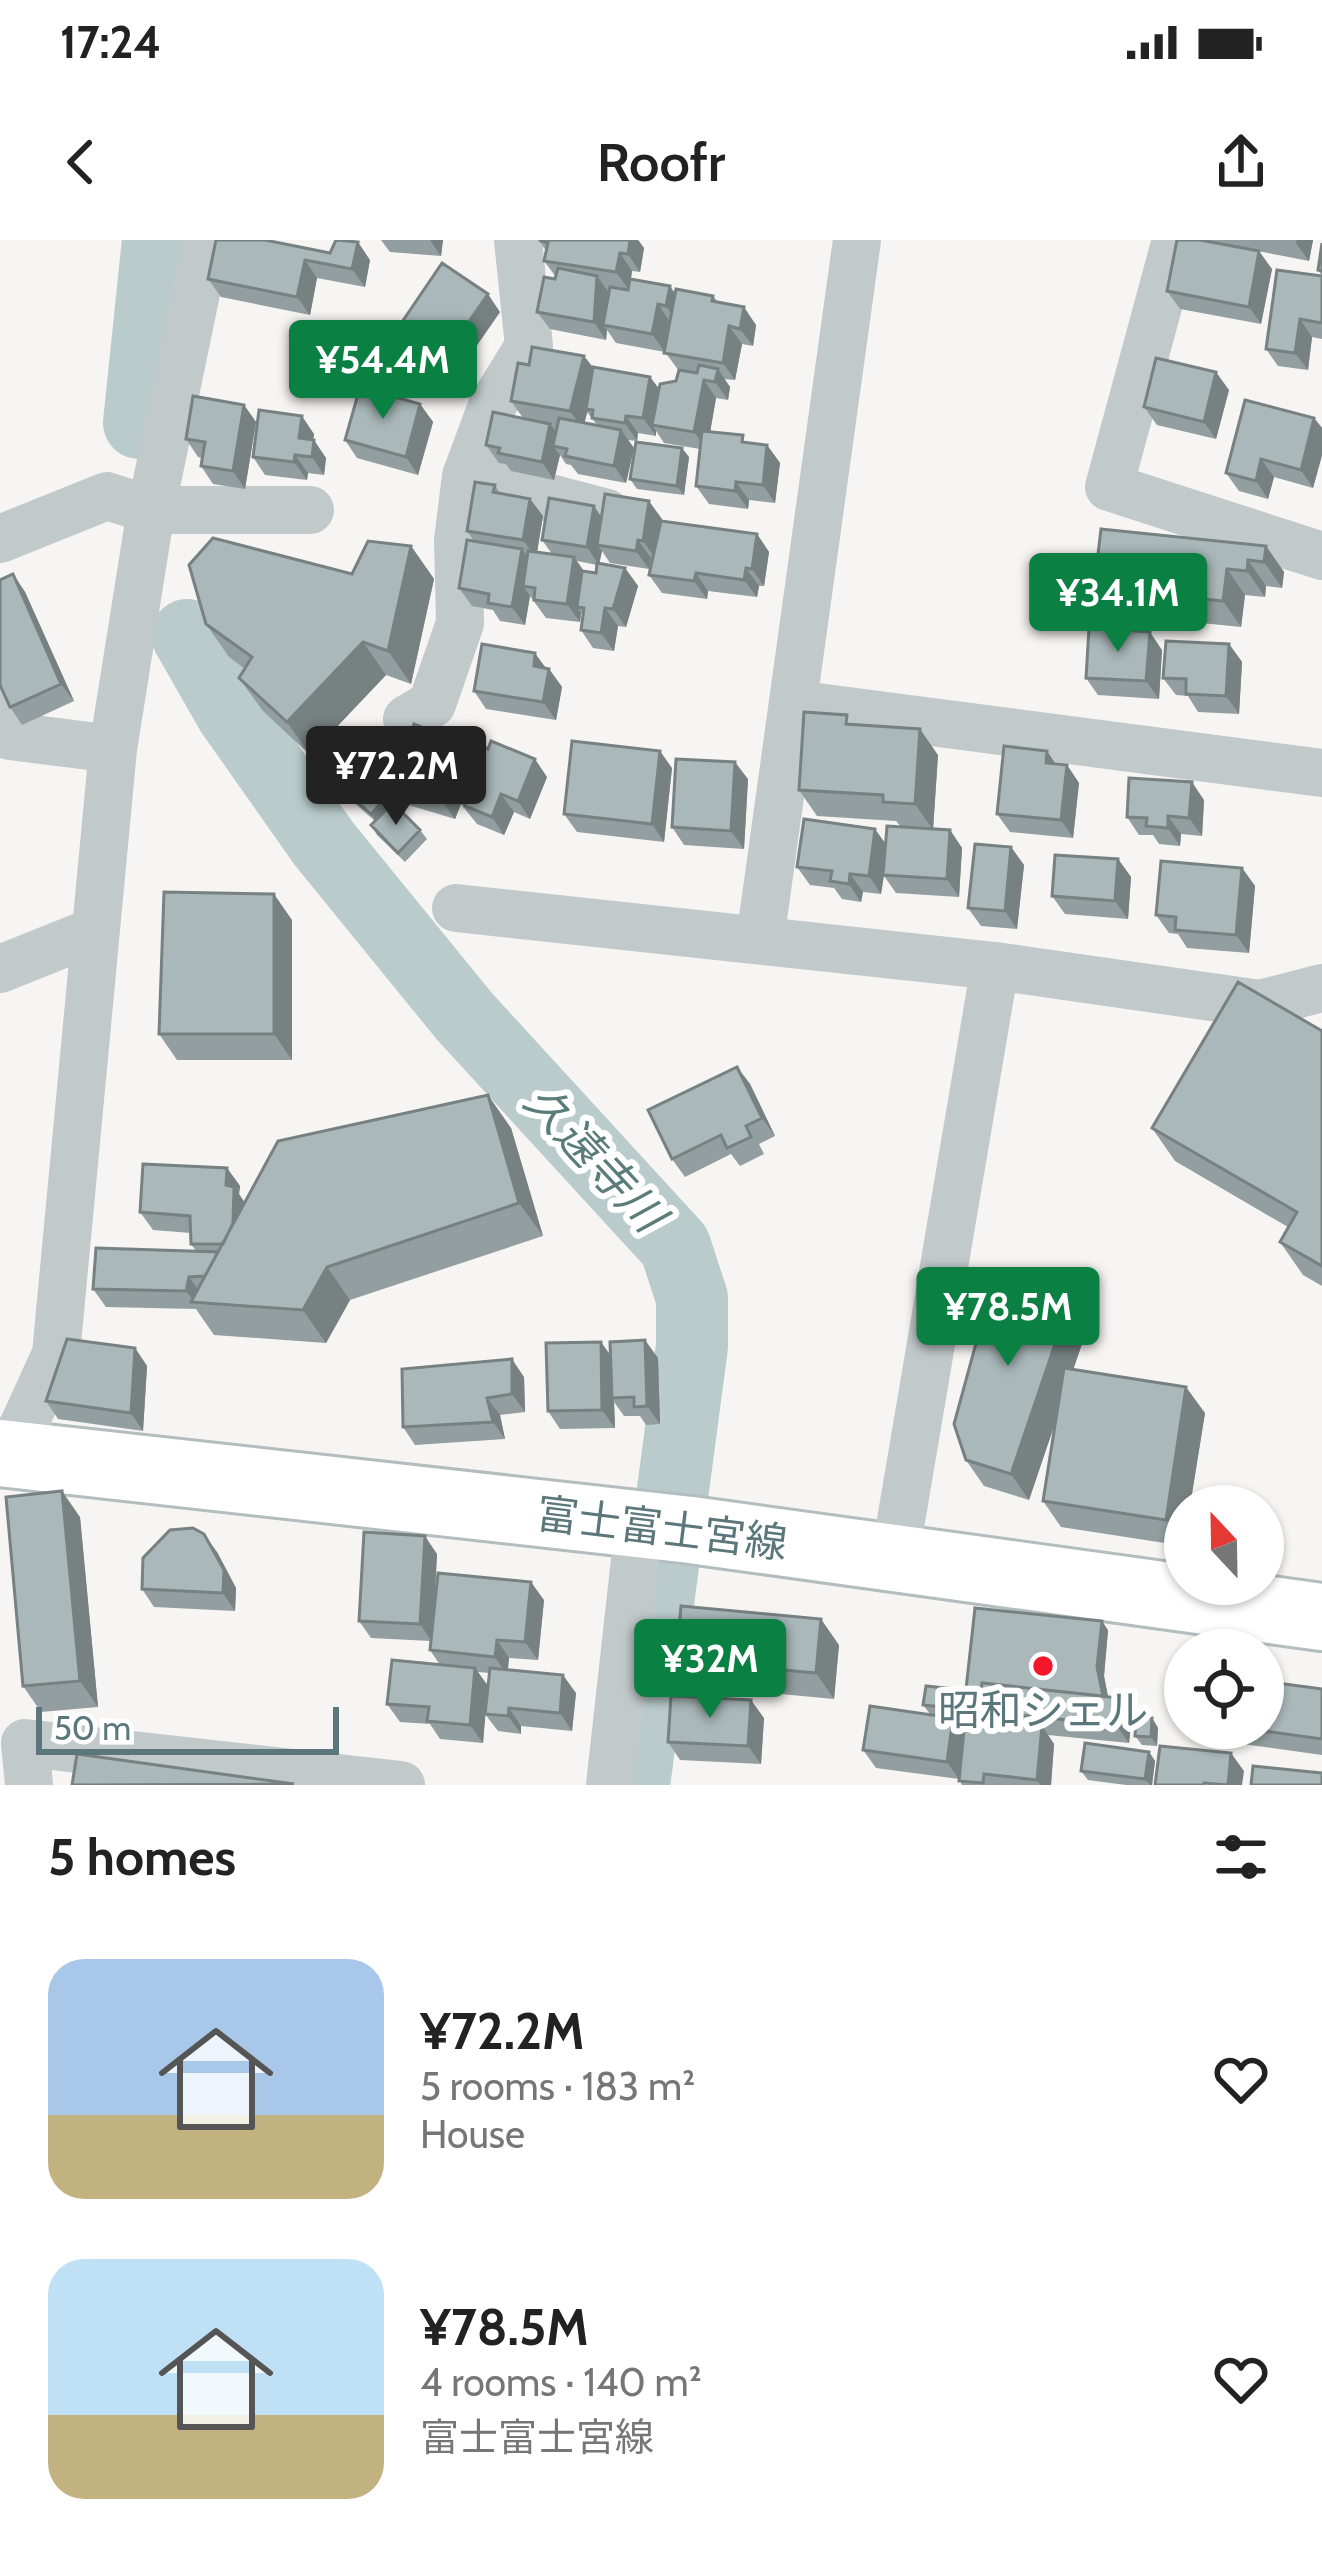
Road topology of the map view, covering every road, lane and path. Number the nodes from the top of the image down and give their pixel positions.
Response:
1 (207, 240) edge
2 (518, 240) edge
3 (857, 240) edge
4 (1176, 240) edge
5 (466, 476) junction
6 (151, 510) junction
7 (310, 510) dead end
8 (607, 513) edge
9 (0, 539) edge
10 (1322, 556) edge
11 (794, 704) junction
12 (0, 712) edge
13 (407, 719) dead end
14 (113, 749) junction
15 (1322, 773) edge
16 (456, 908) dead end
17 (94, 931) junction
18 (760, 940) junction
19 (994, 966) junction
20 (0, 969) edge
21 (1322, 988) edge
22 (5, 1454) edge
23 (659, 1527) junction
24 (895, 1556) junction
25 (1322, 1617) edge
26 (29, 1785) edge
27 (401, 1785) edge
28 (610, 1785) edge

1 - 6 street
2 - 5 street
3 - 11 street
4 - 10 street
5 - 8 street
5 - 13 street
6 - 7 street
6 - 9 street
6 - 14 street
11 - 15 street
11 - 18 street
12 - 14 street
14 - 17 street
16 - 18 street
17 - 20 street
17 - 22 street
18 - 19 street
19 - 21 street
19 - 24 street
22 - 23 main road, 富士富士宮線
23 - 24 main road, 富士富士宮線
23 - 28 street
24 - 25 main road, 富士富士宮線
26 - 27 street

